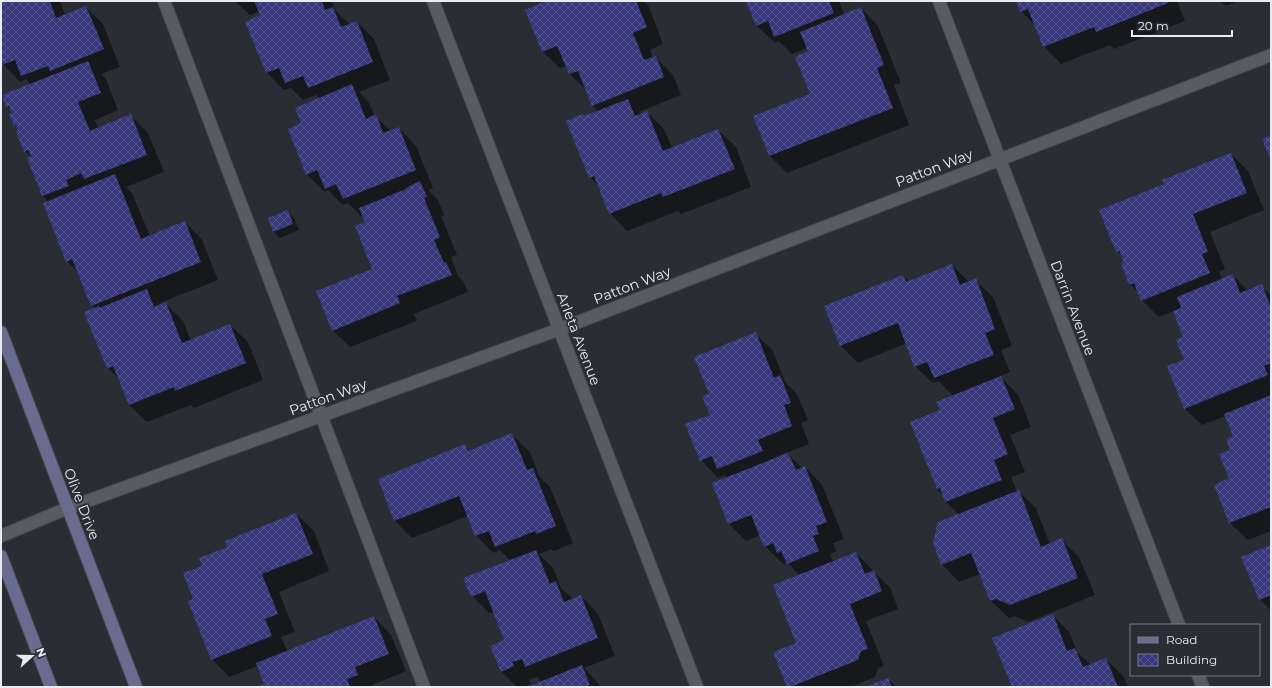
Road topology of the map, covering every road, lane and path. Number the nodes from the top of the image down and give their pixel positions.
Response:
1 (164, 1) edge
2 (433, 1) edge
3 (939, 1) edge
4 (1271, 55) edge
5 (1000, 159) junction
6 (560, 329) junction
7 (1, 332) edge
8 (320, 416) junction
9 (68, 508) junction
10 (1, 536) edge
11 (1, 556) edge
12 (1179, 624) edge
13 (1198, 676) edge
14 (51, 687) edge
15 (136, 687) edge
16 (424, 687) edge
17 (697, 687) edge
18 (1203, 687) edge

1 - 8 street
2 - 6 street, Arleta Avenue
3 - 5 street, Darrin Avenue
4 - 5 street, Patton Way
5 - 6 street, Patton Way
5 - 12 street, Darrin Avenue
6 - 8 street, Patton Way
6 - 17 street, Arleta Avenue
7 - 9 main road, Olive Drive
8 - 9 street, Patton Way
8 - 16 street
9 - 10 street, Patton Way
9 - 15 main road, Olive Drive
11 - 14 main road
13 - 18 street

